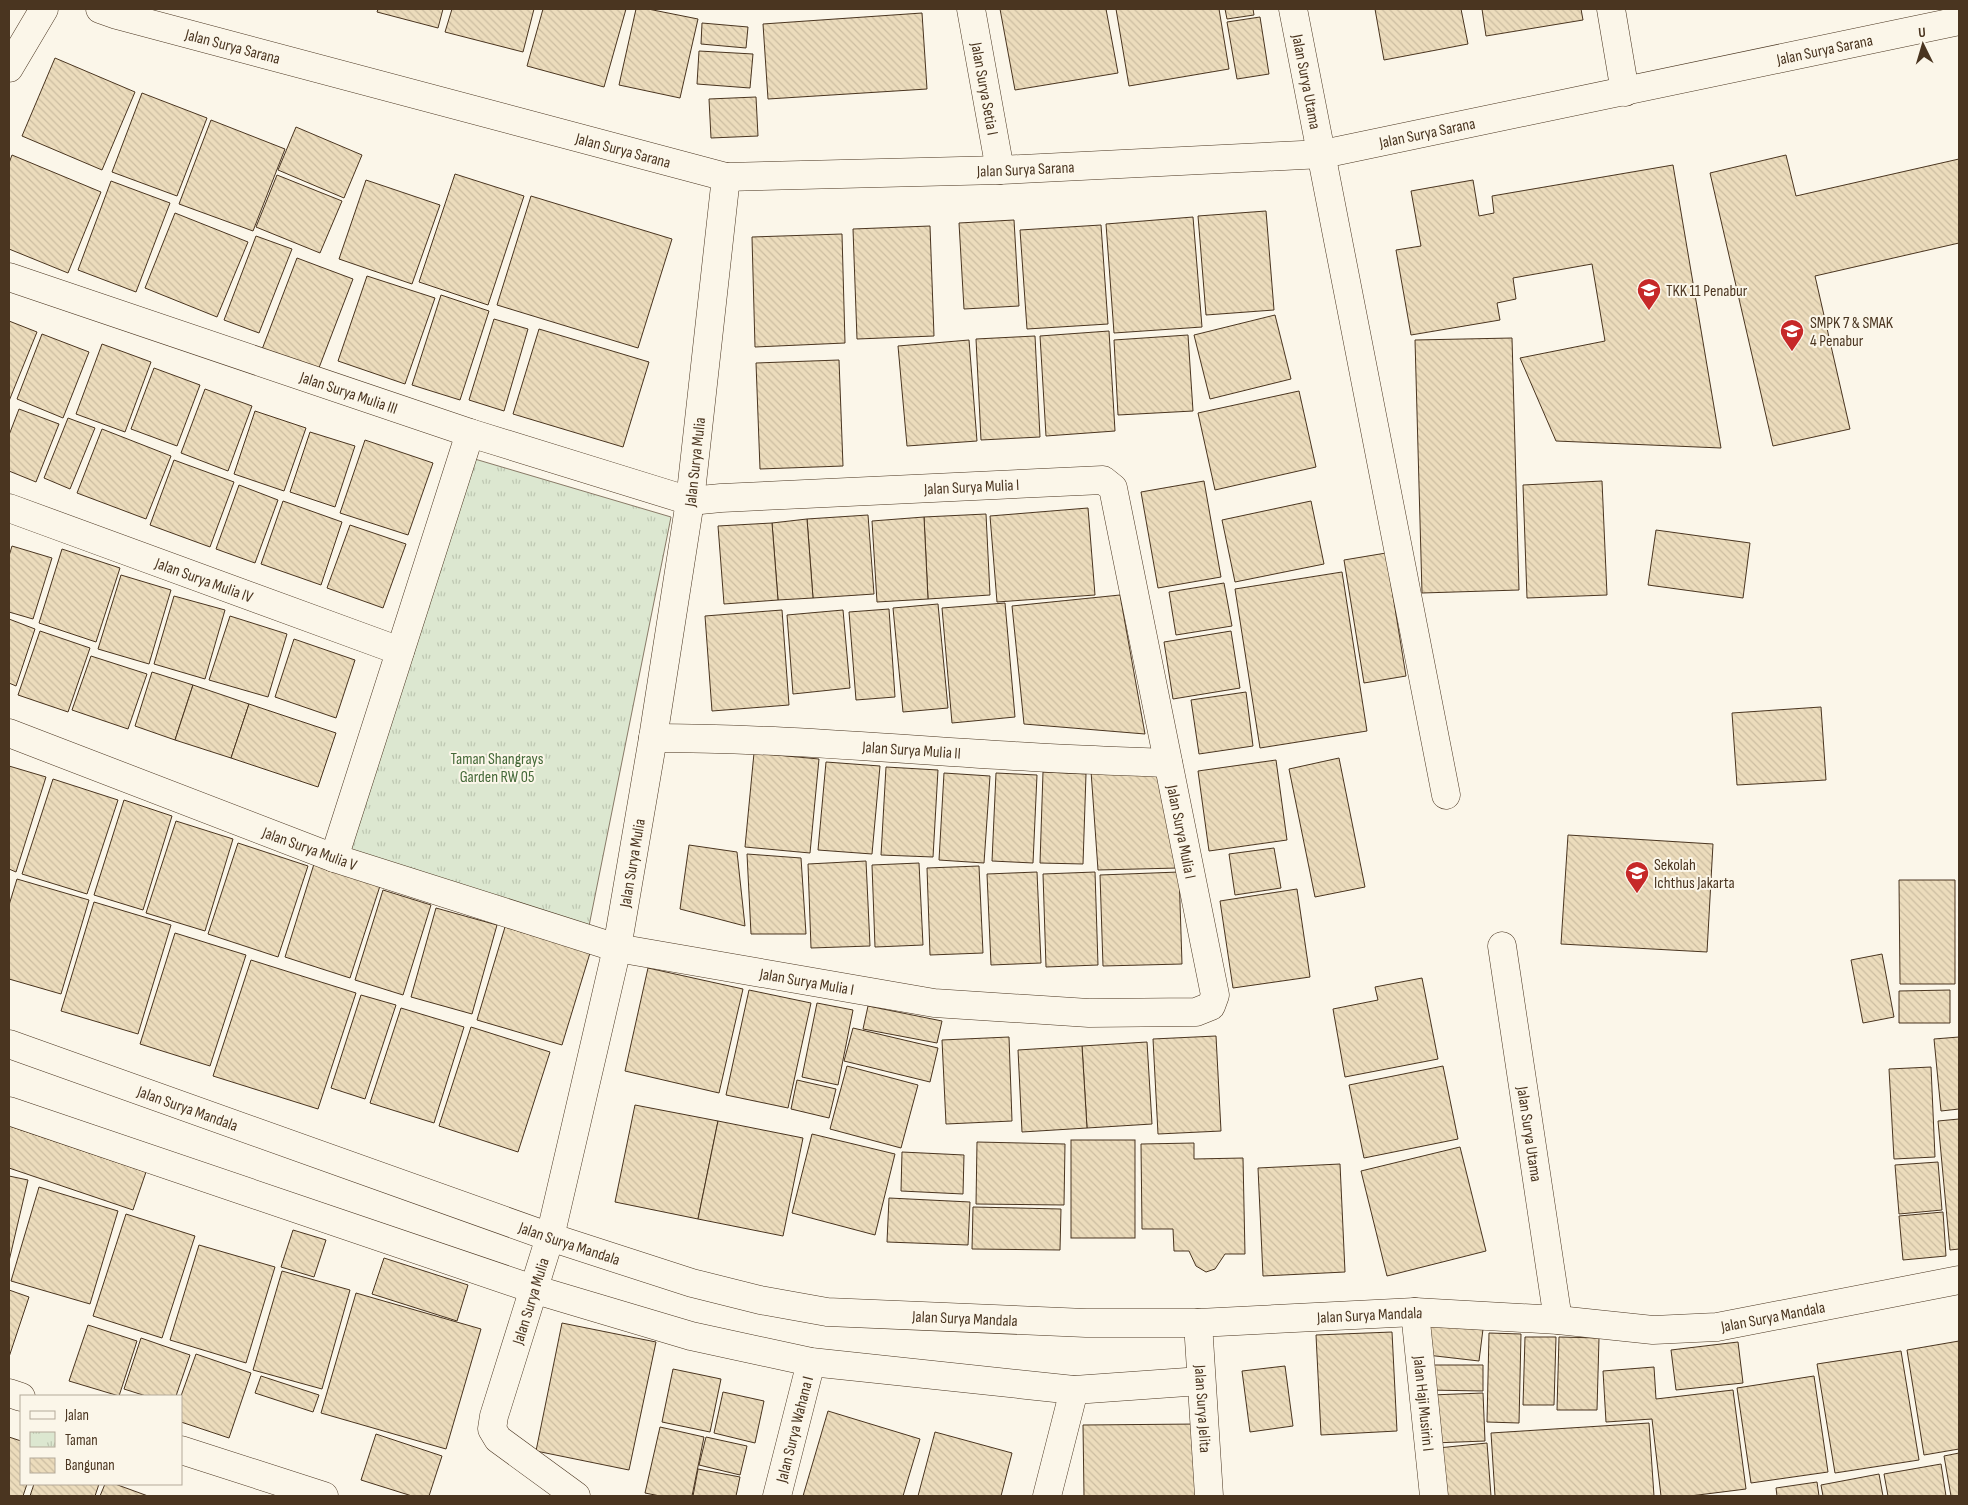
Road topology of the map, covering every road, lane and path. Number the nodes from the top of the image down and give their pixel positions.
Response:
1 (44, 9) edge
2 (100, 9) edge
3 (971, 9) edge
4 (1294, 9) edge
5 (1611, 9) edge
6 (1959, 22) edge
7 (9, 68) edge
8 (1625, 92) junction
9 (1323, 154) junction
10 (1000, 170) junction
11 (726, 178) junction
12 (9, 277) edge
13 (470, 433) junction
14 (690, 501) junction
15 (9, 508) edge
16 (400, 651) junction
17 (9, 733) edge
18 (654, 738) junction
19 (1168, 763) junction
20 (1446, 795) dead end
21 (334, 858) junction
22 (1502, 946) dead end
23 (617, 948) junction
24 (9, 1044) edge
25 (9, 1111) edge
26 (550, 1237) junction
27 (1959, 1280) edge
28 (533, 1289) junction
29 (1415, 1312) junction
30 (1558, 1320) junction
31 (1198, 1323) junction
32 (811, 1362) junction
33 (1201, 1381) junction
34 (1074, 1390) junction
35 (182, 1450) edge
36 (324, 1496) edge
37 (576, 1496) edge
38 (777, 1496) edge
39 (1047, 1496) edge
40 (1209, 1496) edge
41 (1434, 1496) edge

1 - 7 street
2 - 11 street, Jalan Surya Sarana
3 - 10 street, Jalan Surya Setia I
4 - 9 street, Jalan Surya Utama
5 - 8 street
6 - 8 street, Jalan Surya Sarana
8 - 9 street, Jalan Surya Sarana
9 - 10 street, Jalan Surya Sarana
9 - 20 street, Jalan Surya Utama
10 - 11 street, Jalan Surya Sarana
11 - 14 street, Jalan Surya Mulia
12 - 13 street, Jalan Surya Mulia III
13 - 14 street, Jalan Surya Mulia III
13 - 16 street
14 - 18 street, Jalan Surya Mulia
14 - 19 street, Jalan Surya Mulia I
15 - 16 street, Jalan Surya Mulia IV
16 - 21 street
17 - 21 street, Jalan Surya Mulia V
18 - 19 street, Jalan Surya Mulia II
18 - 23 street, Jalan Surya Mulia
19 - 23 street, Jalan Surya Mulia I
21 - 23 street, Jalan Surya Mulia V
22 - 30 street, Jalan Surya Utama
23 - 26 street, Jalan Surya Mulia
24 - 26 street, Jalan Surya Mandala
25 - 28 street
26 - 28 street, Jalan Surya Mulia
26 - 31 street, Jalan Surya Mandala
27 - 30 street, Jalan Surya Mandala
28 - 32 street
28 - 37 street, Jalan Surya Mulia
29 - 30 street, Jalan Surya Mandala
29 - 31 street, Jalan Surya Mandala
29 - 41 street, Jalan Haji Musirin I
31 - 33 street, Jalan Surya Jelita
32 - 34 street
32 - 38 street, Jalan Surya Wahana I
33 - 34 street
33 - 40 street, Jalan Surya Jelita
34 - 39 street
35 - 36 street

